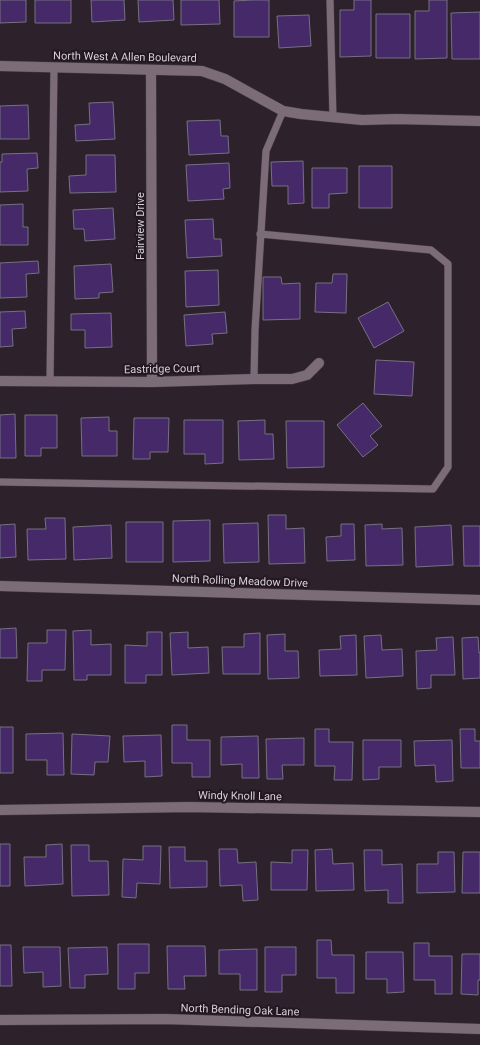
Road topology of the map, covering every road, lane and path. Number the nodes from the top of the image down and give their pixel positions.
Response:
1 (330, 0) edge
2 (0, 66) edge
3 (54, 67) junction
4 (151, 70) junction
5 (284, 111) junction
6 (333, 118) junction
7 (480, 121) edge
8 (260, 234) junction
9 (319, 363) dead end
10 (254, 379) junction
11 (0, 381) edge
12 (50, 381) junction
13 (152, 382) junction
14 (0, 482) edge
15 (0, 586) edge
16 (480, 600) edge
17 (0, 810) edge
18 (480, 812) edge
19 (0, 1020) edge
20 (480, 1029) edge

1 - 6 lane
2 - 3 street, North West A Allen Boulevard
3 - 4 street, North West A Allen Boulevard
3 - 12 lane
4 - 5 street, North West A Allen Boulevard
4 - 13 street, Fairview Drive
5 - 6 street, North West A Allen Boulevard
5 - 8 lane
6 - 7 street, North West A Allen Boulevard
8 - 10 lane
8 - 14 lane
9 - 10 street, Eastridge Court
10 - 13 street, Eastridge Court
11 - 12 street, Eastridge Court
12 - 13 street, Eastridge Court
15 - 16 street, North Rolling Meadow Drive
17 - 18 street, Windy Knoll Lane
19 - 20 street, North Bending Oak Lane

